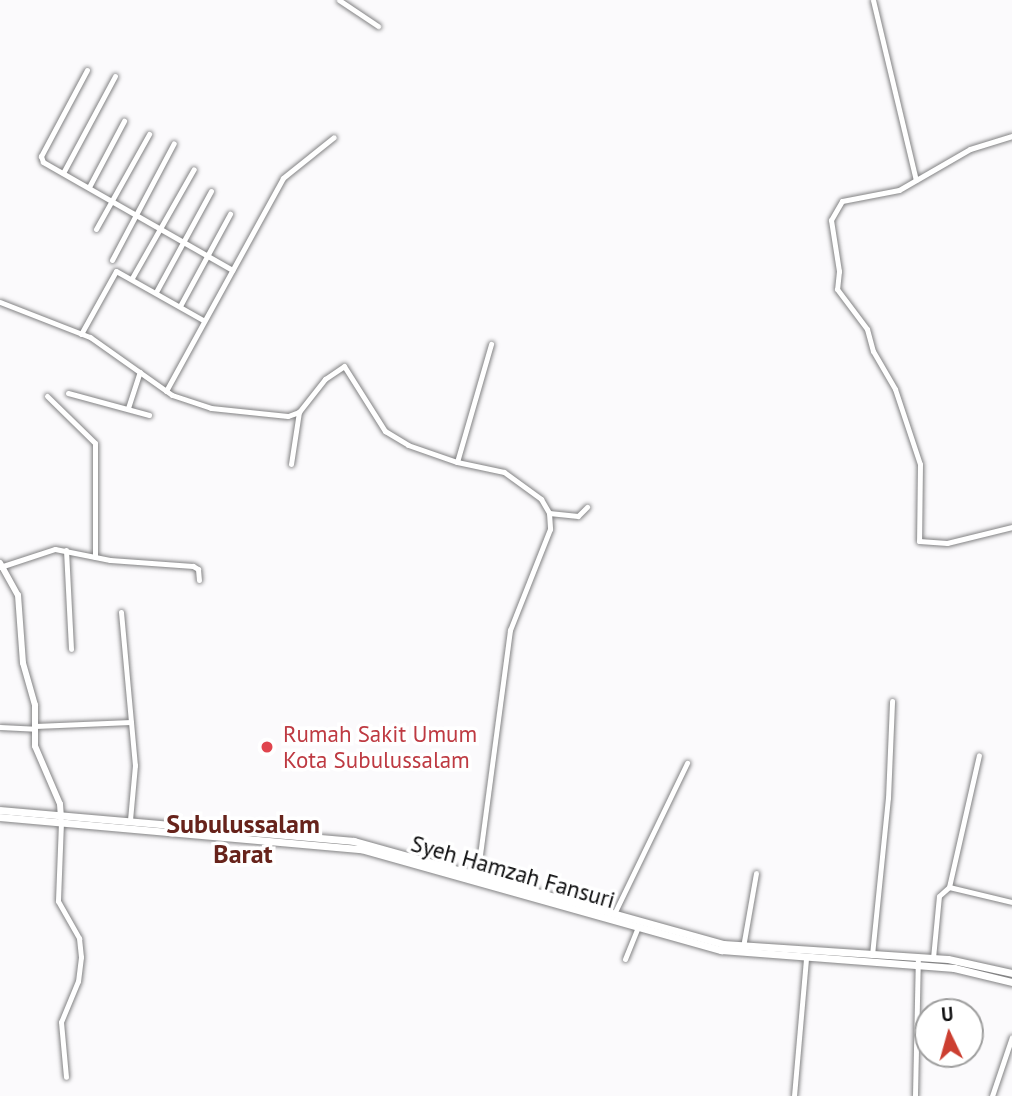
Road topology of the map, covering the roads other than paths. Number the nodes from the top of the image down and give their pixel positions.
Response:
1 (339, 0) edge
2 (873, 0) edge
3 (378, 26) dead end
4 (87, 70) dead end
5 (115, 76) dead end
6 (124, 121) dead end
7 (149, 134) dead end
8 (334, 137) dead end
9 (1012, 137) edge
10 (174, 143) dead end
11 (194, 169) dead end
12 (63, 173) junction
13 (916, 180) junction
14 (89, 187) junction
15 (211, 191) dead end
16 (112, 200) junction
17 (230, 214) dead end
18 (136, 215) junction
19 (161, 228) junction
20 (96, 229) dead end
21 (184, 240) junction
22 (208, 254) junction
23 (112, 260) dead end
24 (232, 270) junction
25 (132, 278) junction
26 (156, 292) junction
27 (0, 302) edge
28 (180, 306) junction
29 (203, 320) junction
30 (81, 334) junction
31 (491, 344) dead end
32 (140, 372) junction
33 (166, 391) junction
34 (68, 393) dead end
35 (47, 396) dead end
36 (128, 408) junction
37 (299, 412) junction
38 (149, 415) dead end
39 (457, 462) junction
40 (291, 464) dead end
41 (587, 507) dead end
42 (549, 513) junction
43 (1012, 527) edge
44 (66, 550) junction
45 (95, 556) junction
46 (1, 565) edge
47 (199, 580) dead end
48 (121, 612) dead end
49 (71, 649) dead end
50 (892, 701) dead end
51 (131, 722) junction
52 (0, 727) edge
53 (35, 728) junction
54 (979, 755) dead end
55 (687, 763) dead end
56 (0, 810) edge
57 (0, 817) edge
58 (61, 818) junction
59 (130, 820) junction
60 (337, 842) junction
61 (756, 873) dead end
62 (477, 877) junction
63 (948, 887) junction
64 (1012, 902) edge
65 (614, 914) junction
66 (637, 929) junction
67 (743, 947) junction
68 (760, 952) junction
69 (872, 955) junction
70 (933, 958) junction
71 (625, 959) dead end
72 (806, 960) junction
73 (917, 962) junction
74 (1012, 973) edge
75 (1012, 982) edge
76 (1012, 1037) edge
77 (66, 1077) dead end
78 (794, 1096) edge
79 (915, 1096) edge
80 (992, 1096) edge

1 - 3 street
2 - 13 street
4 - 12 street
5 - 12 street
6 - 14 street
7 - 16 street
8 - 24 street
9 - 13 street
10 - 18 street
11 - 19 street
12 - 14 street
13 - 43 street
14 - 16 street
15 - 21 street
16 - 18 street
16 - 20 street
17 - 22 street
18 - 19 street
18 - 23 street
19 - 21 street
19 - 25 street
21 - 22 street
21 - 26 street
22 - 24 street
22 - 28 street
24 - 29 street
25 - 26 street
25 - 30 street
26 - 28 street
27 - 30 street
28 - 29 street
29 - 33 street
30 - 32 street
31 - 39 street
32 - 33 street
32 - 36 street
33 - 37 street
34 - 36 street
35 - 45 street
36 - 38 street
37 - 39 street
37 - 40 street
39 - 42 street
41 - 42 street
42 - 62 street
44 - 45 street
44 - 46 street
44 - 49 street
45 - 47 street
46 - 53 street
48 - 51 street
50 - 69 street
51 - 53 street
51 - 59 street
52 - 53 street
53 - 58 street
54 - 63 street
55 - 65 street
56 - 58 main road, Syeh Hamzah Fansuri
57 - 58 main road, Syeh Hamzah Fansuri
58 - 59 main road, Syeh Hamzah Fansuri
58 - 60 main road, Syeh Hamzah Fansuri
58 - 77 street
59 - 60 main road, Syeh Hamzah Fansuri
60 - 62 main road, Syeh Hamzah Fansuri
61 - 67 street
62 - 65 main road, Syeh Hamzah Fansuri
62 - 66 main road, Syeh Hamzah Fansuri
63 - 64 street
63 - 70 street
65 - 67 main road, Syeh Hamzah Fansuri
66 - 68 main road, Syeh Hamzah Fansuri
66 - 71 street
67 - 68 main road, Syeh Hamzah Fansuri
68 - 69 main road, Syeh Hamzah Fansuri
68 - 72 main road, Syeh Hamzah Fansuri
69 - 73 main road, Syeh Hamzah Fansuri
70 - 73 main road, Syeh Hamzah Fansuri
70 - 74 main road, Syeh Hamzah Fansuri
72 - 73 main road, Syeh Hamzah Fansuri
72 - 78 street
73 - 75 main road, Syeh Hamzah Fansuri
73 - 79 street
76 - 80 street

